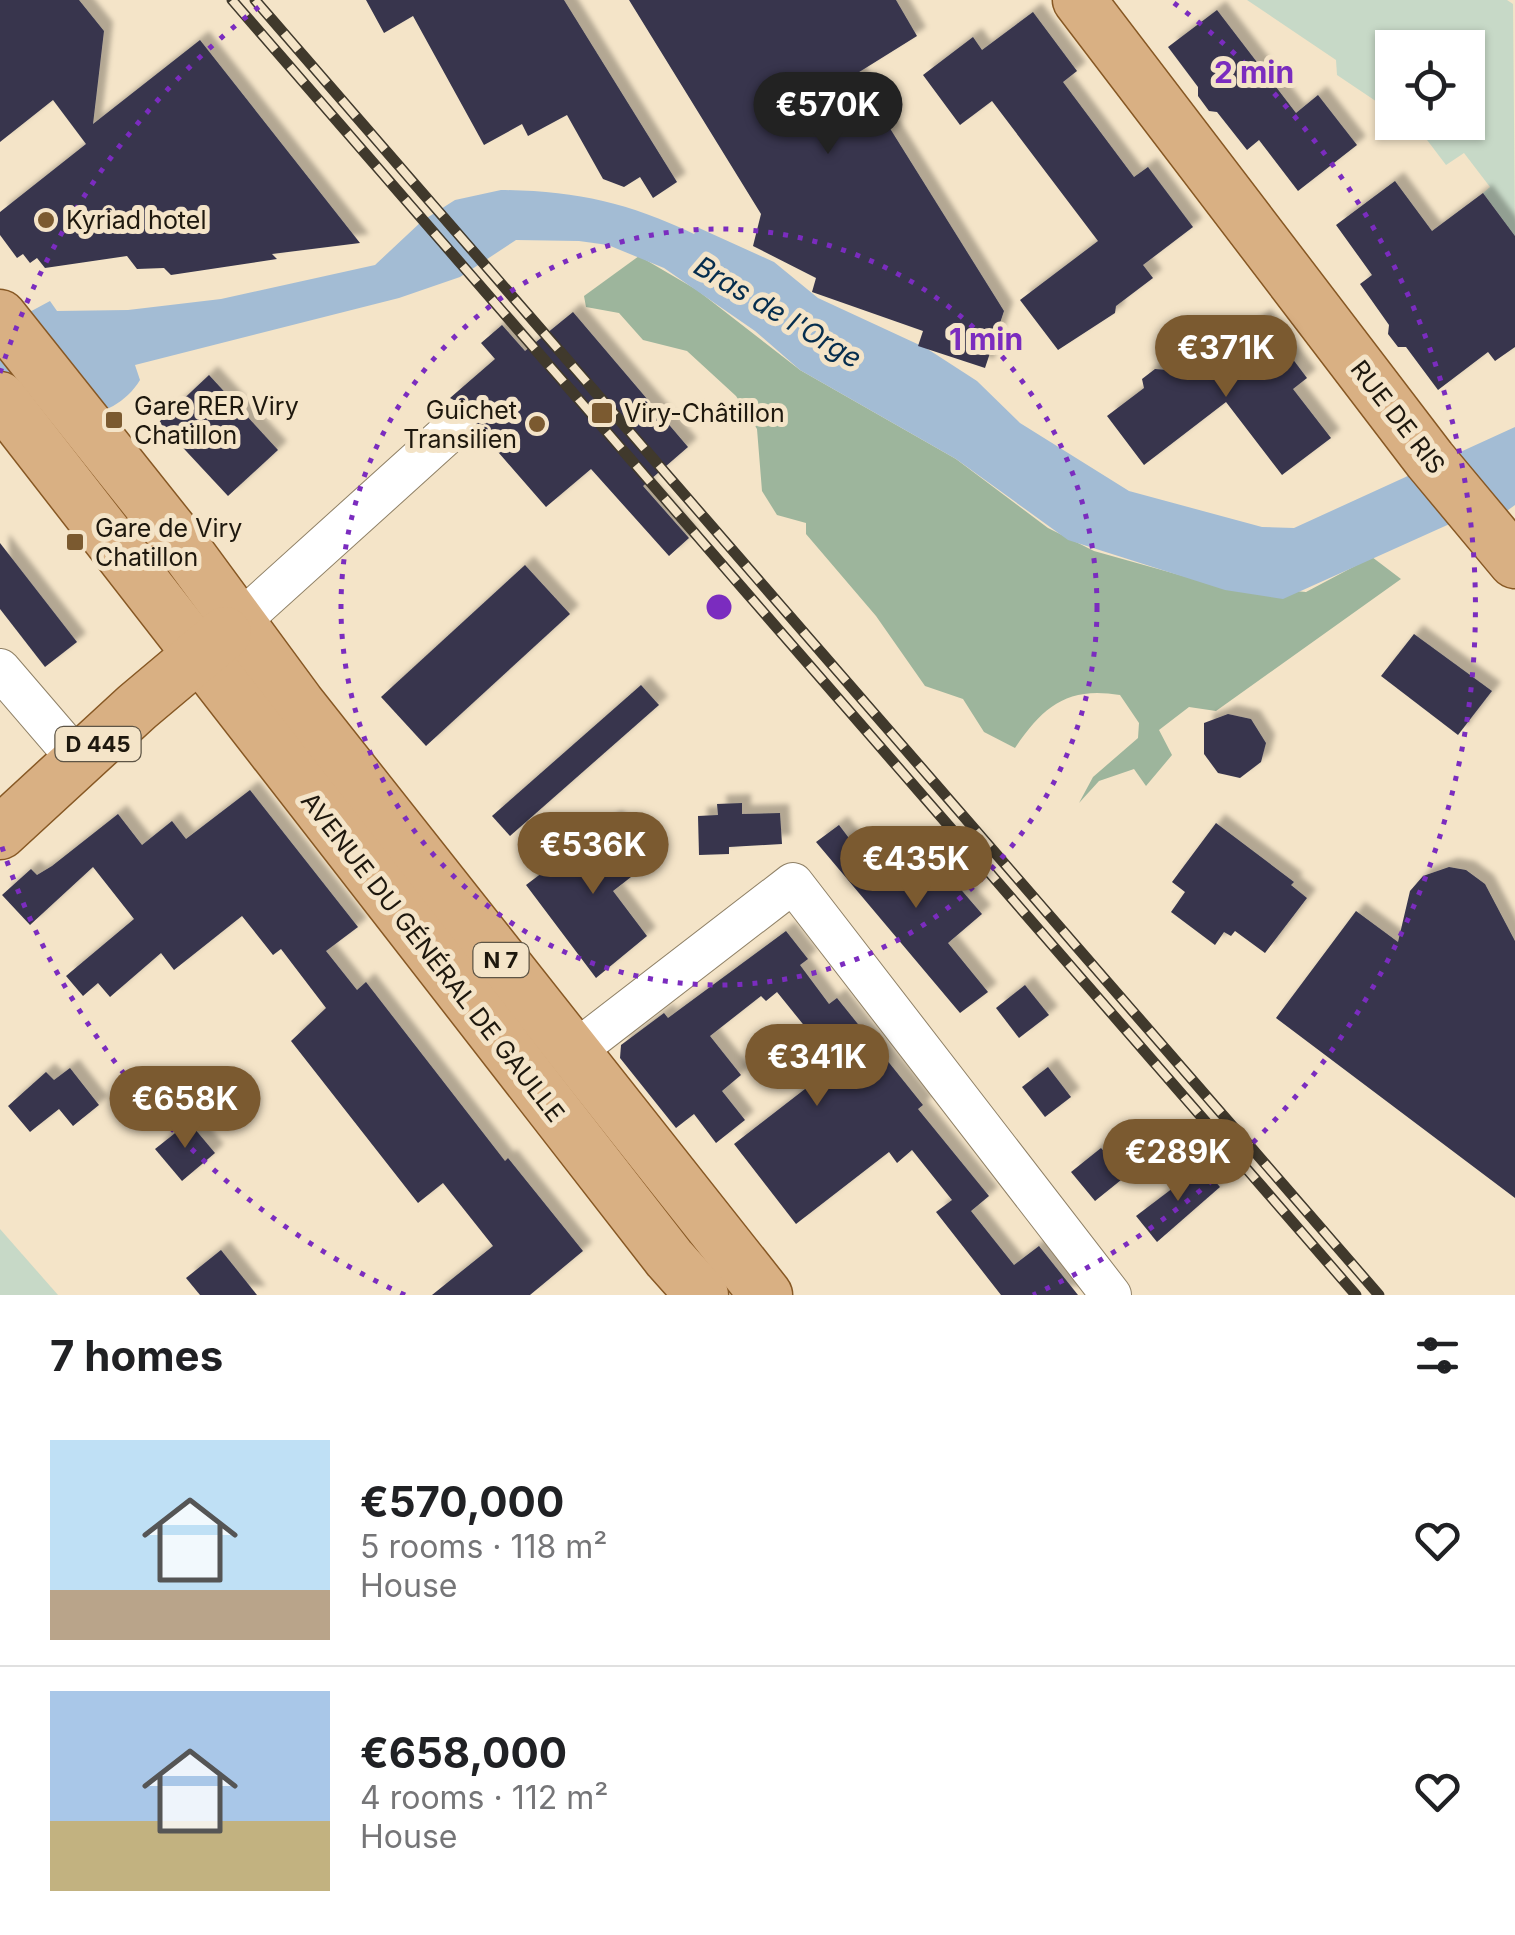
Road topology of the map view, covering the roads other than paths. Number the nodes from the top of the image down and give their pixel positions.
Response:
1 (1079, 0) edge
2 (0, 316) edge
3 (15, 418) edge
4 (456, 426) dead end
5 (1504, 548) edge
6 (238, 623) junction
7 (196, 655) junction
8 (0, 670) edge
9 (79, 761) junction
10 (0, 833) edge
11 (575, 1050) junction
12 (686, 1277) edge
13 (766, 1295) edge
14 (1111, 1295) edge

1 - 5 main road, RUE DE RIS
2 - 6 main road, N 7
3 - 7 main road, N 7
4 - 6 street
6 - 7 main road
6 - 11 main road, AVENUE DU GÉNÉRAL DE GAULLE / N 7
7 - 9 main road, D 445
7 - 12 main road, AVENUE DU GÉNÉRAL DE GAULLE / N 7
8 - 9 street
9 - 10 main road, D 445
11 - 13 main road, AVENUE DU GÉNÉRAL DE GAULLE / N 7
11 - 14 street

